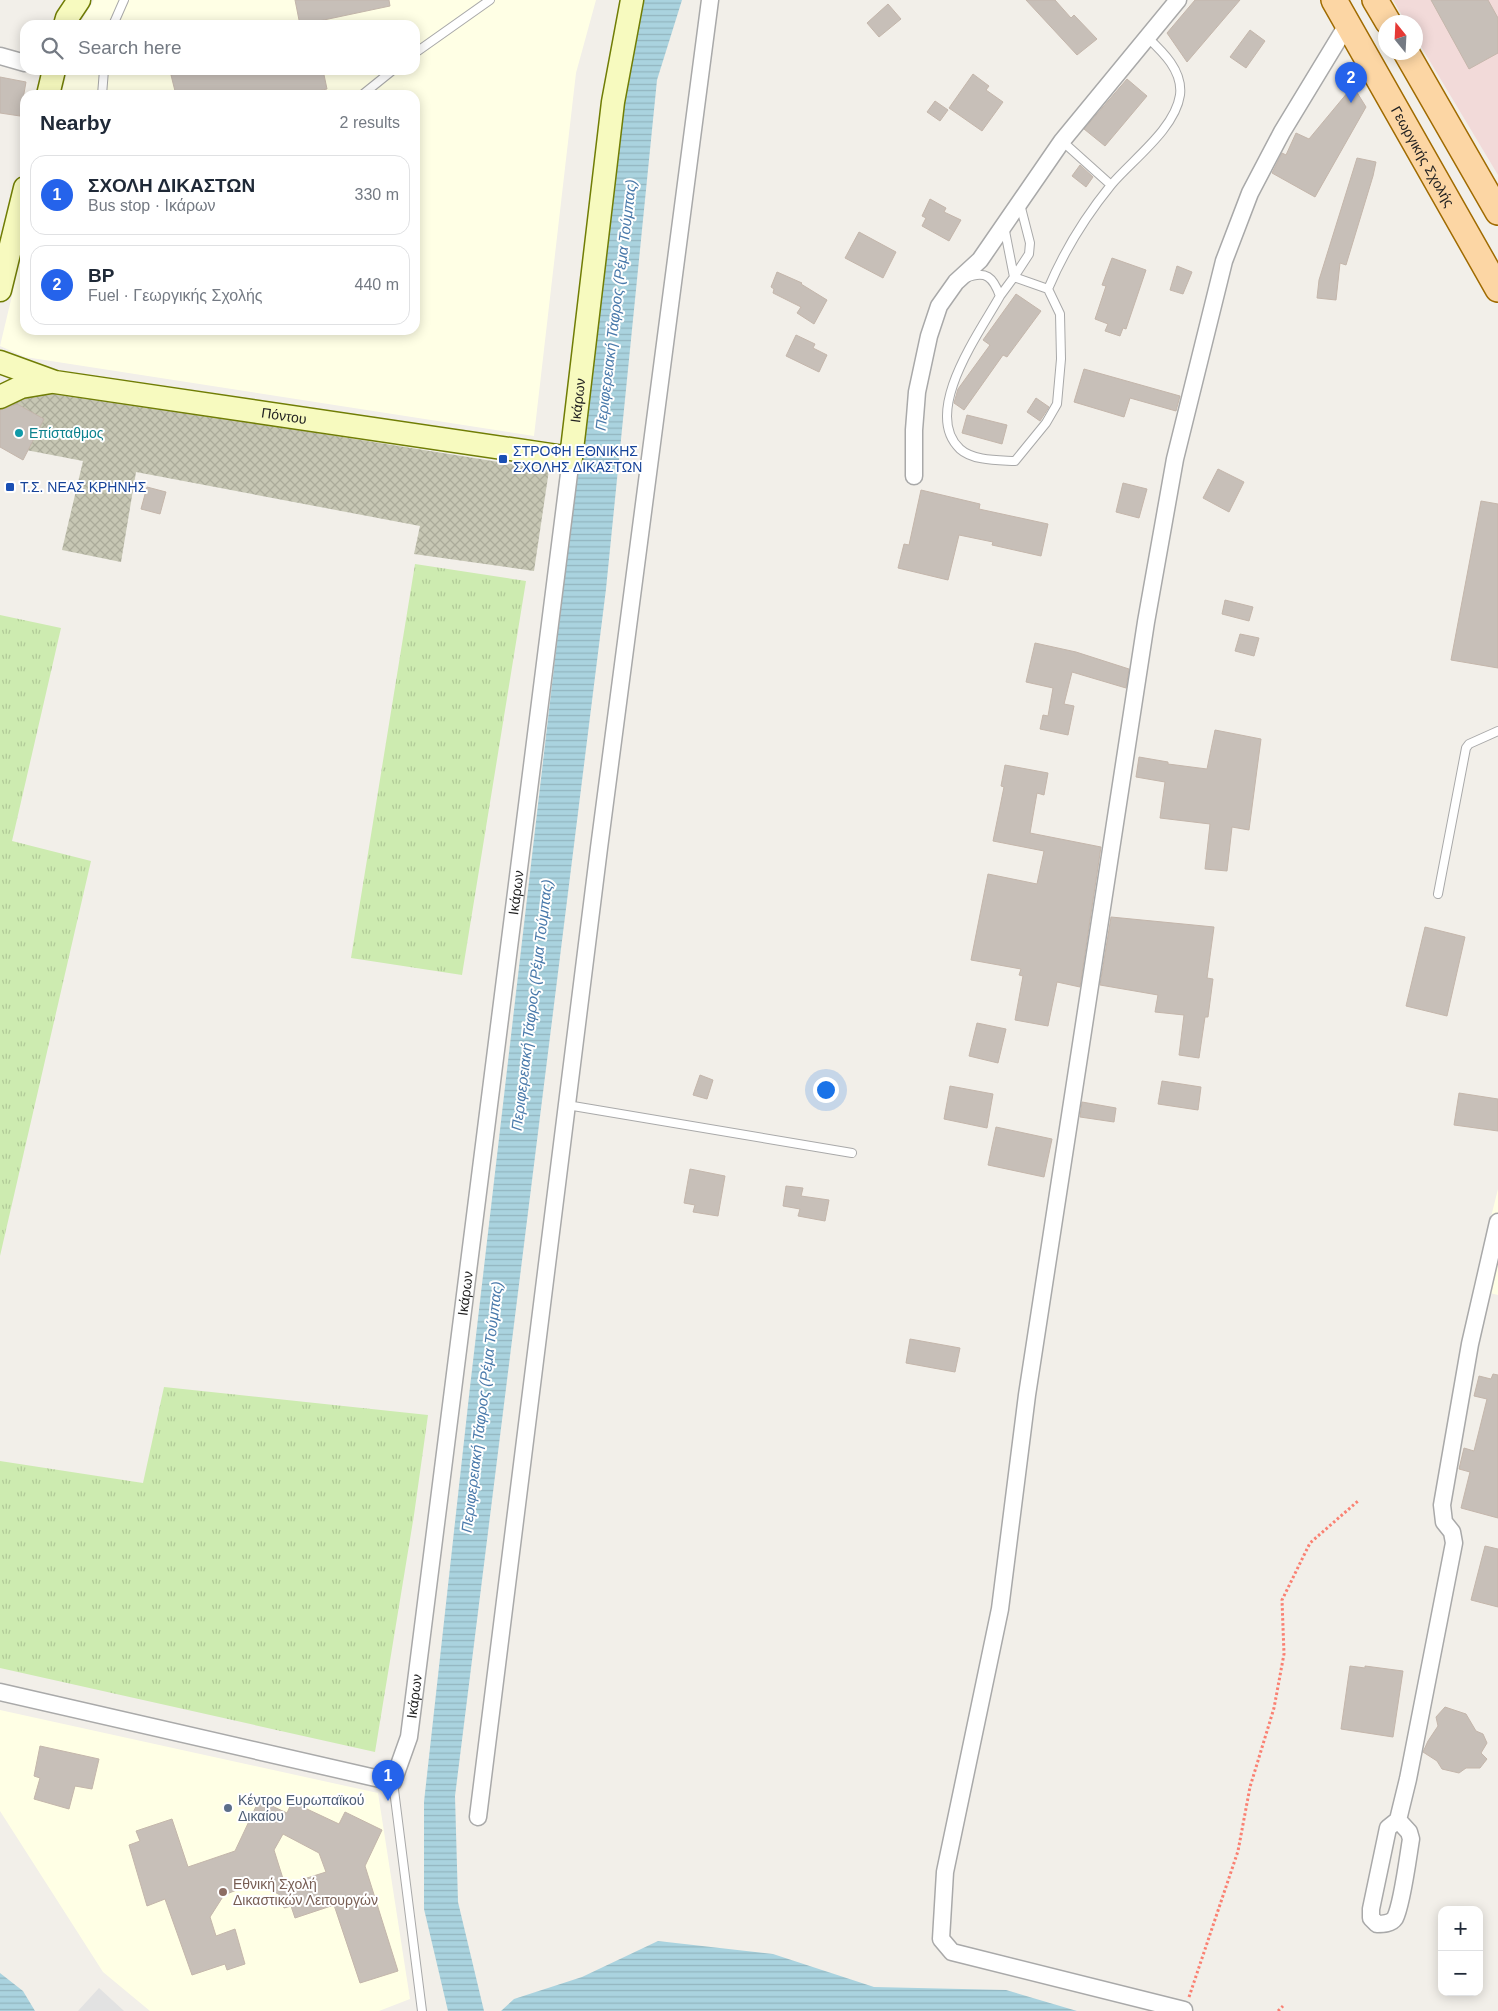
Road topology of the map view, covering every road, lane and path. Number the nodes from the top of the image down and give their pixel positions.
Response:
1 (79, 0) edge
2 (124, 0) edge
3 (490, 0) edge
4 (632, 0) edge
5 (710, 0) edge
6 (1178, 0) edge
7 (1334, 0) edge
8 (1375, 0) edge
9 (1384, 15) edge
10 (66, 20) edge
11 (115, 20) edge
12 (1347, 24) junction
13 (1147, 37) junction
14 (420, 49) edge
15 (0, 56) edge
16 (1411, 60) edge
17 (20, 62) edge
18 (51, 75) edge
19 (104, 75) edge
20 (387, 75) edge
21 (49, 90) edge
22 (102, 90) edge
23 (368, 90) edge
24 (1062, 141) junction
25 (1111, 185) junction
26 (1491, 193) edge
27 (1019, 202) junction
28 (20, 208) edge
29 (1498, 212) edge
30 (1004, 226) junction
31 (1014, 278) junction
32 (956, 282) junction
33 (1497, 283) edge
34 (1048, 289) junction
35 (0, 290) edge
36 (1000, 296) junction
37 (0, 362) edge
38 (55, 382) junction
39 (0, 397) edge
40 (571, 458) junction
41 (914, 476) dead end
42 (1498, 731) edge
43 (1438, 894) dead end
44 (567, 1105) junction
45 (852, 1153) dead end
46 (1498, 1222) edge
47 (1358, 1502) dead end
48 (0, 1692) edge
49 (393, 1782) junction
50 (478, 1817) dead end
51 (1398, 1820) junction
52 (1284, 2006) dead end
53 (1184, 2010) joint
54 (422, 2011) edge
55 (1278, 2011) edge

1 - 10 main road
2 - 11 lane
3 - 14 lane
4 - 40 main road, Ικάρων
5 - 44 street
6 - 13 street
7 - 12 main road, Γεωργικής Σχολής
8 - 9 main road
12 - 33 main road, Γεωργικής Σχολής
12 - 53 street
13 - 24 street
13 - 25 lane
15 - 17 street
16 - 26 main road
18 - 21 main road
19 - 22 lane
20 - 23 lane
24 - 25 lane
24 - 27 street
25 - 34 lane
26 - 29 main road
27 - 30 street
27 - 31 lane
28 - 35 main road
30 - 31 lane
30 - 32 street
31 - 34 lane
31 - 36 lane
32 - 36 lane
32 - 41 street
34 - 36 lane
37 - 38 main road, Πόντου
38 - 39 main road
38 - 40 main road, Πόντου
40 - 49 street, Ικάρων
42 - 43 lane
44 - 45 lane
44 - 50 street
46 - 51 street
47 - 53 path
48 - 49 street
49 - 54 lane
51 - 51 street
52 - 55 path

